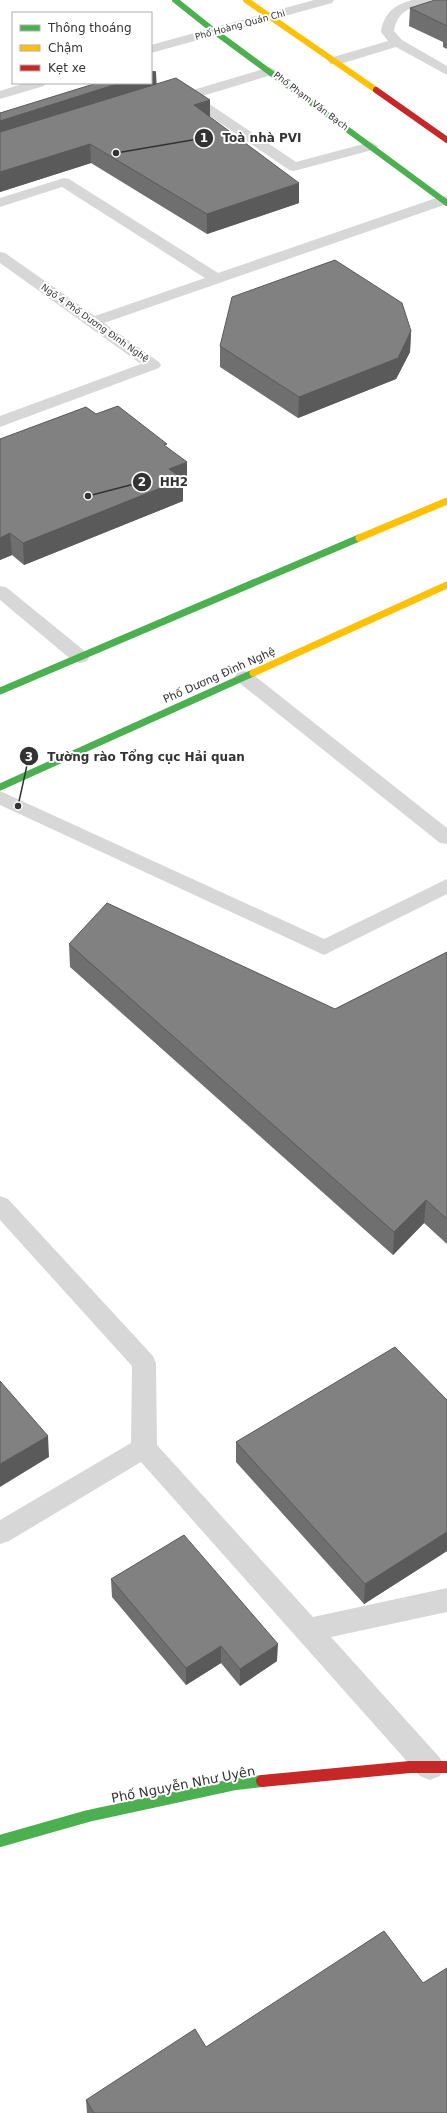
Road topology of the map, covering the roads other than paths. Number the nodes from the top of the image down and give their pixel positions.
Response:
1 (175, 0) edge
2 (246, 0) edge
3 (328, 0) edge
4 (426, 0) edge
5 (268, 17) junction
6 (214, 31) junction
7 (397, 43) junction
8 (152, 49) edge
9 (335, 61) junction
10 (270, 71) junction
11 (447, 71) edge
12 (36, 84) edge
13 (171, 92) edge
14 (0, 95) edge
15 (188, 96) junction
16 (447, 140) edge
17 (371, 146) junction
18 (445, 202) edge
19 (0, 203) edge
20 (3, 262) edge
21 (217, 279) junction
22 (93, 322) junction
23 (0, 422) edge
24 (447, 501) edge
25 (447, 585) edge
26 (0, 591) edge
27 (80, 657) junction
28 (244, 677) junction
29 (0, 691) edge
30 (0, 787) edge
31 (0, 797) edge
32 (447, 838) edge
33 (447, 886) edge
34 (0, 1205) edge
35 (144, 1448) junction
36 (0, 1533) edge
37 (447, 1600) edge
38 (308, 1630) junction
39 (439, 1767) edge
40 (0, 1841) edge

1 - 6 main road, Phố Phạm Văn Bạch
2 - 5 main road
3 - 5 street, Phố Hoàng Quán Chi
4 - 7 street
5 - 6 street, Phố Hoàng Quán Chi
5 - 9 main road
6 - 8 street, Phố Hoàng Quán Chi
6 - 10 main road, Phố Phạm Văn Bạch
7 - 9 street
7 - 11 street
9 - 16 main road
10 - 15 street
10 - 17 main road, Phố Phạm Văn Bạch
12 - 14 street
13 - 15 street
15 - 17 street
17 - 18 main road, Phố Phạm Văn Bạch
18 - 21 street
19 - 21 street
20 - 22 street, Ngõ 4 Phố Dương Đình Nghệ
21 - 22 street
22 - 23 street, Ngõ 4 Phố Dương Đình Nghệ
24 - 27 main road
25 - 28 main road, Phố Dương Đình Nghệ
26 - 27 street
27 - 29 main road
28 - 30 main road, Phố Dương Đình Nghệ
28 - 32 street
31 - 33 street
34 - 35 street
35 - 36 street
35 - 38 street
37 - 38 street
38 - 39 street
39 - 40 main road, Phố Nguyễn Như Uyên

